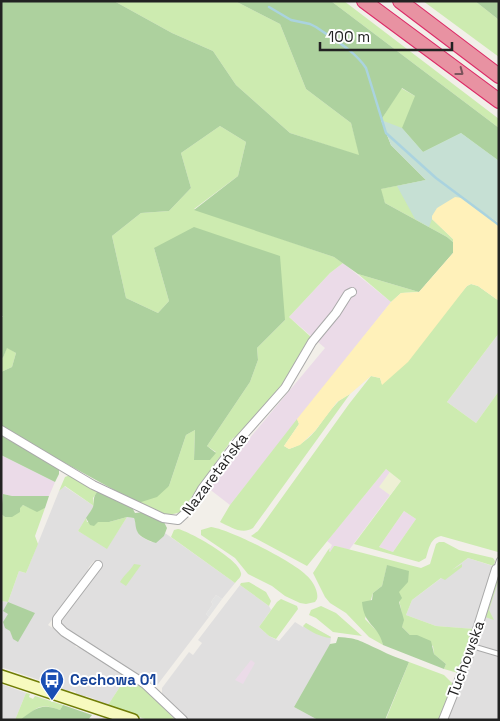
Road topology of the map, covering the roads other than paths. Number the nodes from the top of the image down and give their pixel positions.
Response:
1 (364, 1) edge
2 (400, 1) edge
3 (499, 76) edge
4 (499, 101) edge
5 (352, 292) dead end
6 (1, 430) edge
7 (499, 560) edge
8 (98, 565) dead end
9 (496, 569) joint
10 (472, 645) junction
11 (499, 654) edge
12 (1, 676) edge
13 (133, 720) edge
14 (182, 720) edge
15 (443, 720) edge

1 -> 4 highway
2 - 3 highway
5 - 6 street, Nazaretańska
7 - 9 lane
8 - 14 street
9 - 10 street, Tuchowska
10 - 11 lane
10 - 15 street, Tuchowska
12 - 13 street

